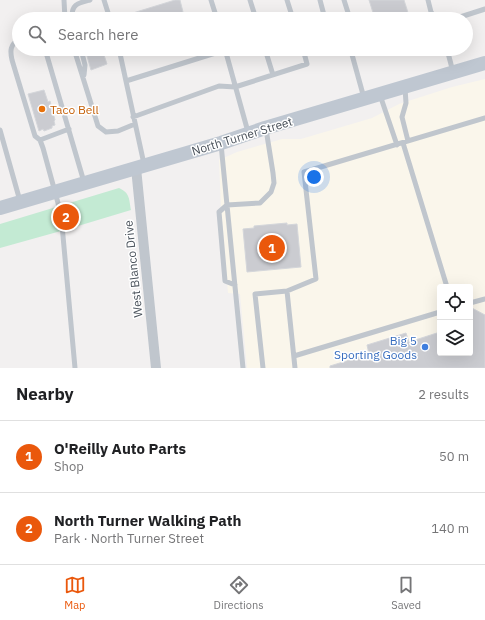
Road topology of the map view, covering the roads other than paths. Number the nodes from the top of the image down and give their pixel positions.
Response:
1 (64, 0) edge
2 (90, 0) edge
3 (104, 0) edge
4 (211, 0) edge
5 (250, 0) edge
6 (287, 0) edge
7 (320, 0) edge
8 (344, 0) edge
9 (428, 0) edge
10 (485, 9) edge
11 (65, 12) edge
12 (72, 12) edge
13 (108, 12) edge
14 (215, 12) edge
15 (254, 12) edge
16 (291, 12) edge
17 (323, 12) edge
18 (348, 12) edge
19 (431, 12) edge
20 (473, 13) edge
21 (12, 46) edge
22 (47, 56) edge
23 (76, 56) edge
24 (83, 56) edge
25 (121, 56) edge
26 (206, 56) edge
27 (227, 56) edge
28 (267, 56) edge
29 (305, 56) edge
30 (353, 56) edge
31 (449, 56) edge
32 (485, 63) edge
33 (454, 73) junction
34 (272, 75) junction
35 (83, 77) junction
36 (126, 81) junction
37 (236, 87) junction
38 (405, 87) junction
39 (380, 94) junction
40 (364, 99) junction
41 (133, 117) junction
42 (485, 118) edge
43 (135, 124) junction
44 (265, 128) junction
45 (69, 129) junction
46 (0, 130) edge
47 (249, 133) junction
48 (40, 140) junction
49 (221, 143) junction
50 (403, 143) junction
51 (2, 147) edge
52 (140, 167) junction
53 (85, 183) junction
54 (55, 191) junction
55 (21, 202) junction
56 (227, 205) junction
57 (0, 208) edge
58 (447, 284) edge
59 (234, 285) junction
60 (287, 291) junction
61 (485, 299) edge
62 (473, 302) edge
63 (437, 313) edge
64 (294, 356) junction
65 (75, 368) edge
66 (156, 368) edge
67 (243, 368) edge
68 (262, 368) edge
69 (295, 368) edge

1 - 11 lane
2 - 12 lane
3 - 13 lane
4 - 14 lane
5 - 15 lane
6 - 16 lane
7 - 17 lane
8 - 18 lane
9 - 19 lane
10 - 20 lane
21 - 48 lane
22 - 45 lane
23 - 35 lane
24 - 35 lane
25 - 36 lane
26 - 36 lane
27 - 37 lane
28 - 34 lane
29 - 34 lane
30 - 40 lane
31 - 33 lane
32 - 33 main road, North Turner Street
33 - 38 main road, North Turner Street
34 - 37 lane
35 - 43 lane
36 - 41 lane
37 - 41 lane
37 - 47 lane
38 - 39 main road, North Turner Street
38 - 50 lane
39 - 40 main road, North Turner Street
39 - 50 lane
40 - 44 main road, North Turner Street
41 - 43 lane
42 - 50 lane
43 - 52 lane
44 - 47 main road, North Turner Street
44 - 56 lane
45 - 48 lane
45 - 53 lane
46 - 51 lane
47 - 49 main road, North Turner Street
48 - 54 lane
49 - 52 main road, North Turner Street
49 - 56 lane
50 - 58 lane
50 - 60 lane
51 - 55 lane
52 - 53 main road, North Turner Street
52 - 66 street, West Blanco Drive
53 - 54 main road, North Turner Street
54 - 55 main road, North Turner Street
54 - 65 lane
55 - 57 main road, North Turner Street
56 - 59 lane
56 - 59 lane
59 - 67 lane
60 - 64 lane
60 - 68 lane
61 - 62 lane
63 - 64 lane
64 - 69 lane

